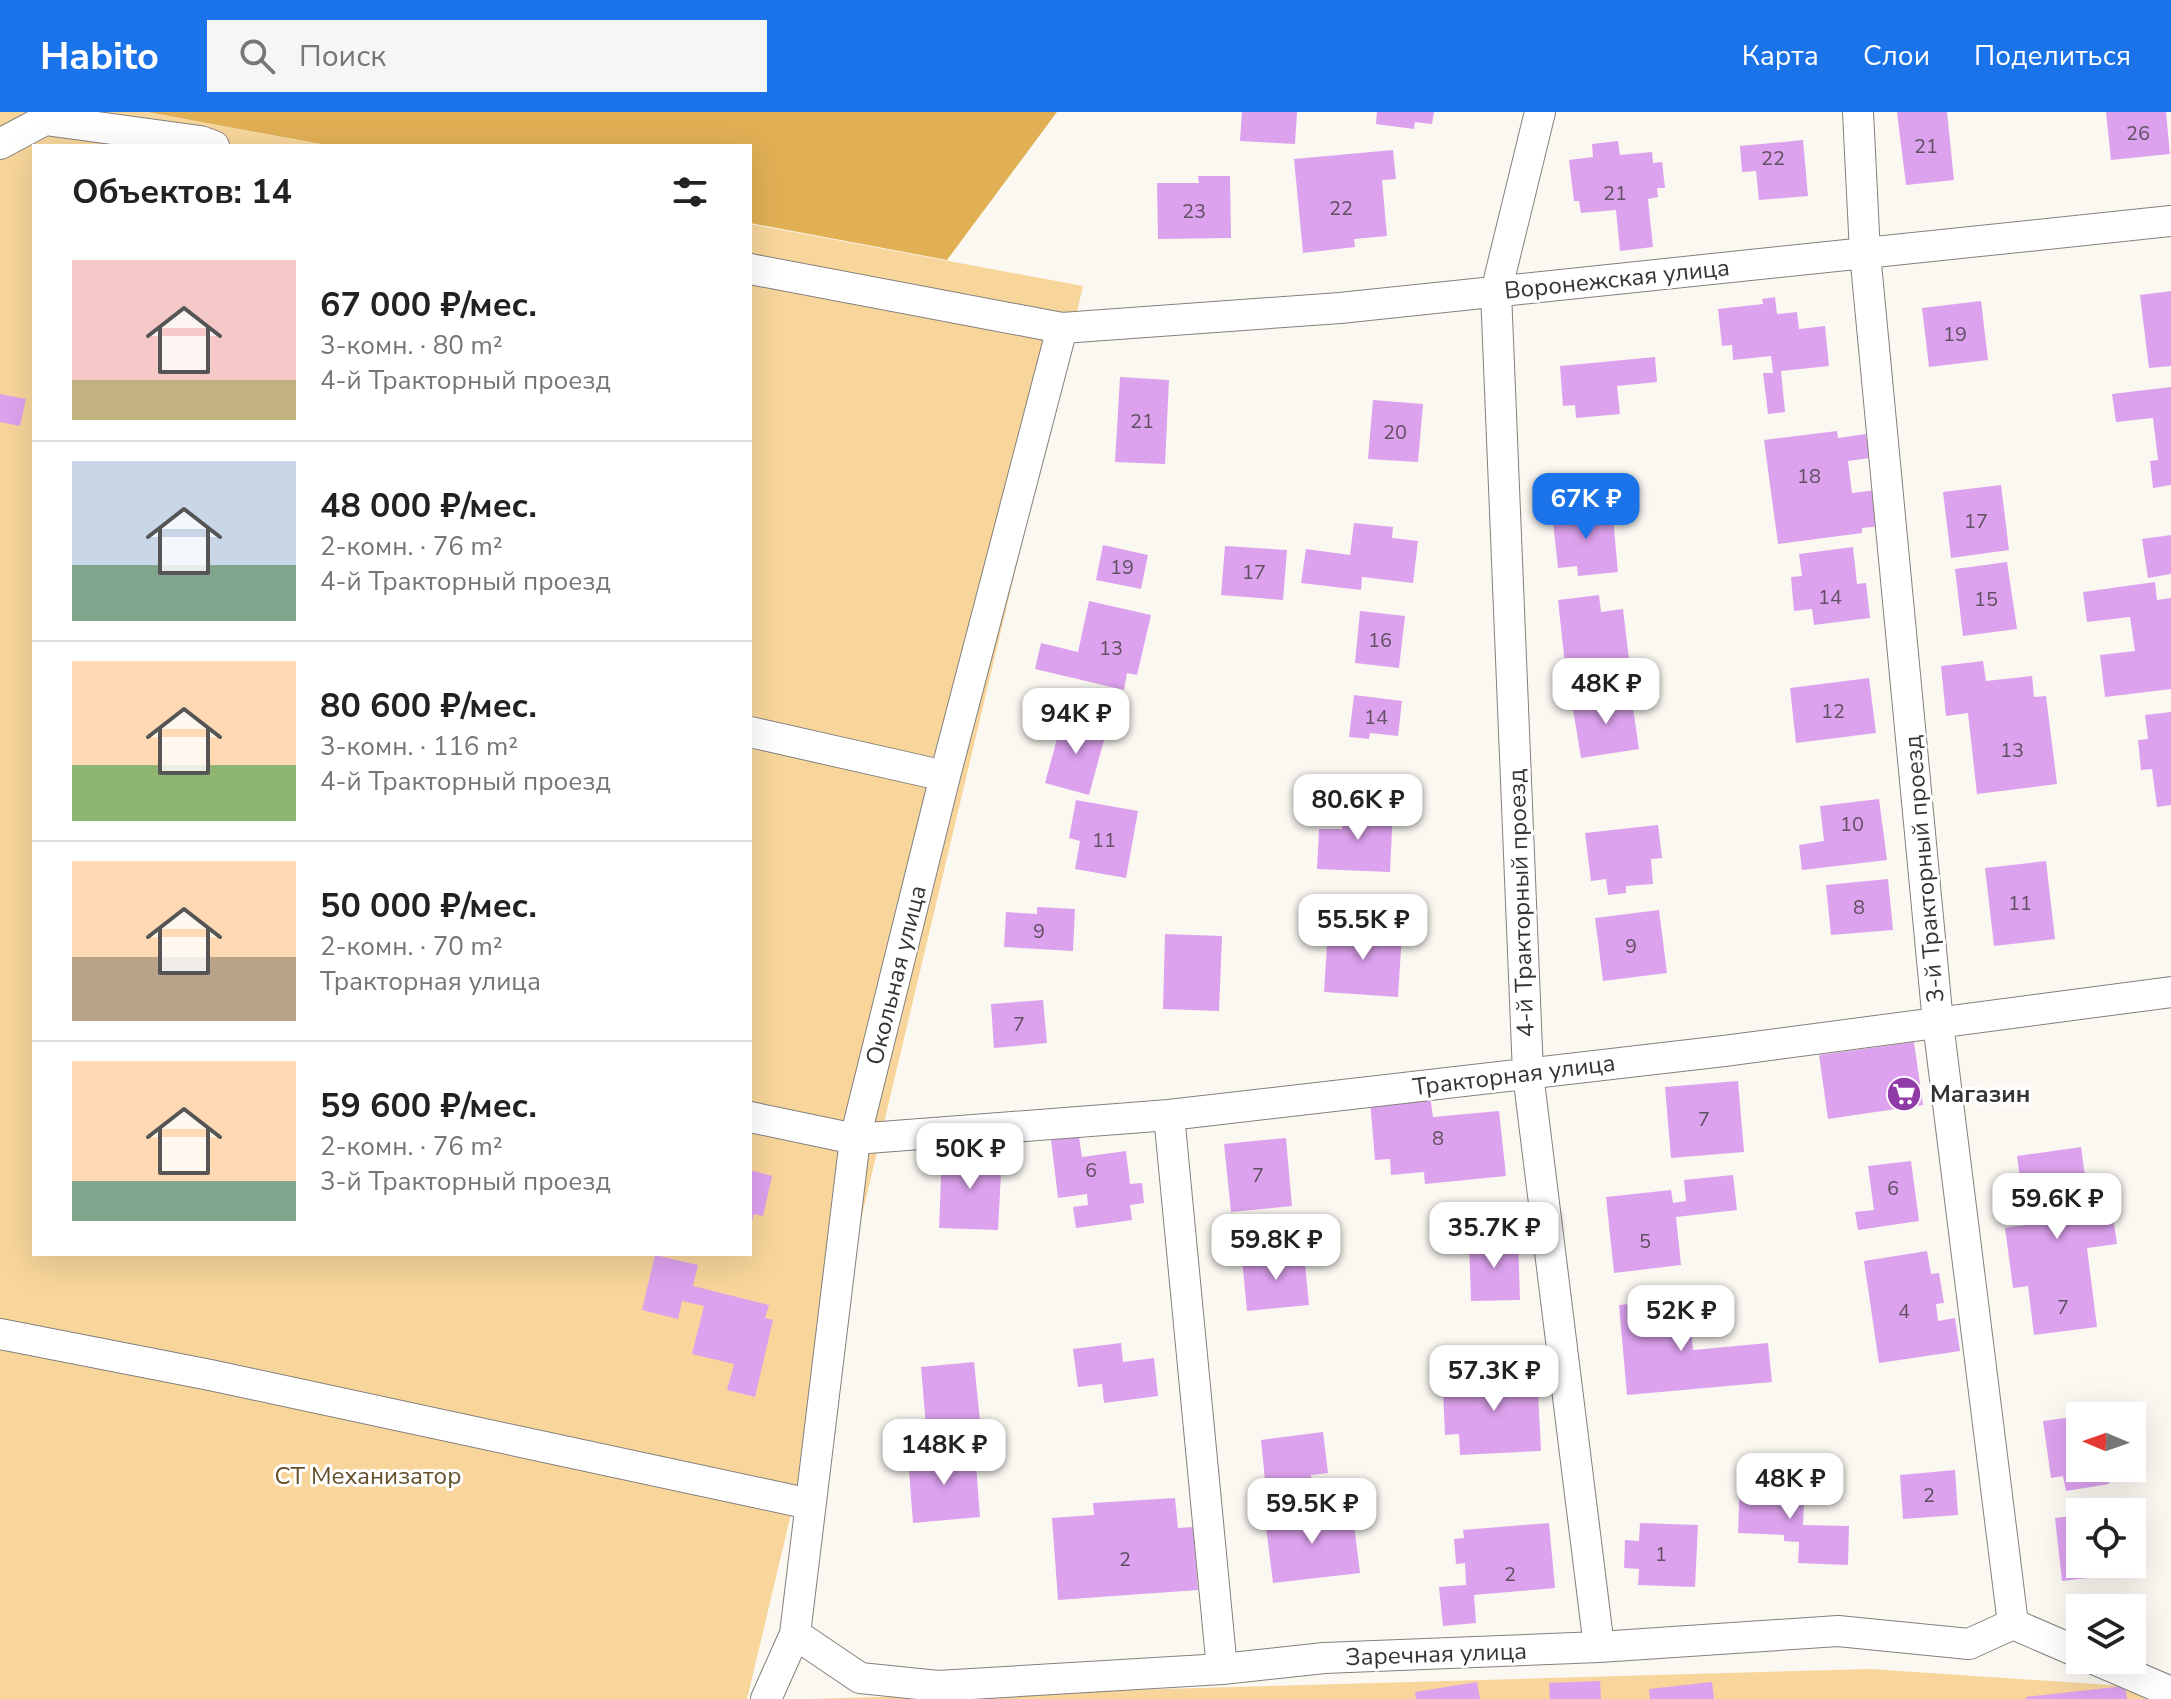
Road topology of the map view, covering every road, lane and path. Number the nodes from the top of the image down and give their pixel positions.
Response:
1 (1540, 112) edge
2 (1858, 112) edge
3 (0, 144) edge
4 (208, 144) edge
5 (2171, 221) edge
6 (1865, 253) junction
7 (752, 269) edge
8 (1496, 292) junction
9 (1062, 328) junction
10 (752, 732) edge
11 (945, 776) junction
12 (2171, 992) edge
13 (1938, 1023) junction
14 (1528, 1074) junction
15 (1169, 1115) junction
16 (752, 1117) edge
17 (855, 1139) junction
18 (0, 1334) edge
19 (810, 1504) junction
20 (2013, 1624) junction
21 (795, 1634) junction
22 (1599, 1647) junction
23 (2066, 1647) edge
24 (1222, 1669) junction
25 (2129, 1674) edge
26 (2171, 1692) edge
27 (766, 1699) edge

1 - 8 street, 4-й Тракторный проезд
2 - 6 street, 3-й Тракторный проезд
3 - 4 street
5 - 6 street, Воронежская улица
6 - 8 street, Воронежская улица
6 - 13 street, 3-й Тракторный проезд
7 - 9 street, Воронежская улица
8 - 9 street, Воронежская улица
8 - 14 street, 4-й Тракторный проезд
9 - 11 street, Окольная улица
10 - 11 street
11 - 17 street, Окольная улица
12 - 13 street, Тракторная улица
13 - 14 street, Тракторная улица
13 - 20 street, 3-й Тракторный проезд
14 - 15 street, Тракторная улица
14 - 22 street, 4-й Тракторный проезд
15 - 17 street, Тракторная улица
15 - 24 street
16 - 17 street, Тракторная улица
17 - 19 street, Окольная улица
18 - 19 street
19 - 21 street, Окольная улица
20 - 22 street, Заречная улица
20 - 23 street
21 - 24 street, Заречная улица
21 - 27 street, Окольная улица
22 - 24 street, Заречная улица
25 - 26 street

